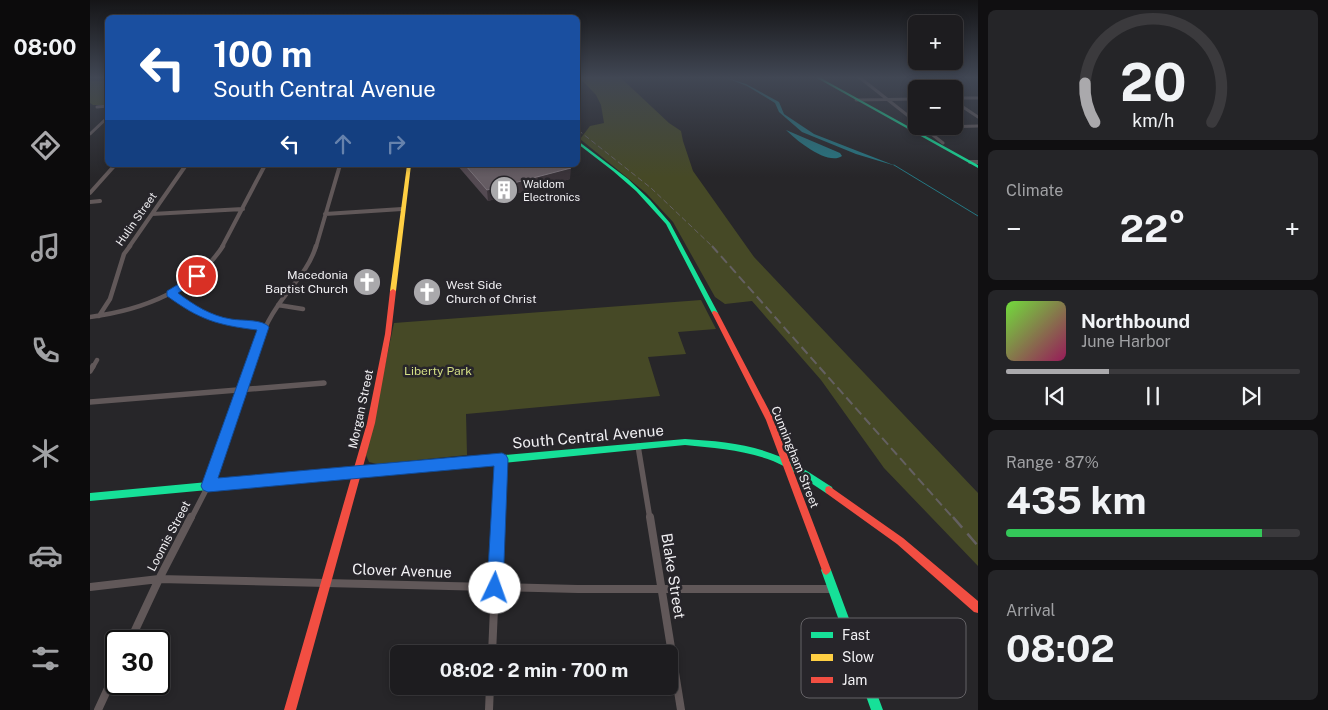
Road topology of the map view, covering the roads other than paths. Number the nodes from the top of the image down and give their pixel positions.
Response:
1 (875, 110) edge
2 (105, 120) edge
3 (963, 126) edge
4 (978, 126) edge
5 (908, 128) edge
6 (90, 134) edge
7 (922, 135) edge
8 (934, 135) edge
9 (944, 143) dead end
10 (580, 144) edge
11 (974, 162) edge
12 (114, 167) edge
13 (185, 167) edge
14 (264, 167) edge
15 (339, 167) edge
16 (409, 167) edge
17 (978, 167) edge
18 (90, 193) edge
19 (100, 201) dead end
20 (90, 202) edge
21 (243, 209) junction
22 (402, 209) junction
23 (152, 214) junction
24 (325, 214) junction
25 (171, 293) junction
26 (278, 305) junction
27 (303, 308) dead end
28 (99, 316) junction
29 (90, 317) edge
30 (264, 327) junction
31 (97, 360) dead end
32 (90, 371) edge
33 (324, 383) dead end
34 (242, 390) junction
35 (90, 402) edge
36 (638, 446) junction
37 (502, 459) junction
38 (788, 466) junction
39 (358, 471) junction
40 (208, 486) junction
41 (90, 497) edge
42 (159, 579) junction
43 (325, 582) junction
44 (90, 587) edge
45 (495, 588) junction
46 (833, 589) junction
47 (662, 590) junction
48 (978, 608) edge
49 (844, 618) edge
50 (135, 630) edge
51 (492, 645) edge
52 (105, 695) edge
53 (490, 695) edge
54 (873, 698) edge
55 (98, 710) edge
56 (290, 710) edge
57 (489, 710) edge
58 (680, 710) edge
59 (877, 710) edge

1 - 5 main road
2 - 6 street
3 - 4 street
7 - 11 main road
8 - 9 street
10 - 38 main road, Cunningham Street
11 - 17 main road
12 - 18 street
13 - 23 street, Hulin Street
14 - 21 street
15 - 24 street, Loomis Street
16 - 22 main road, Morgan Street
19 - 20 street
21 - 23 street
21 - 25 street
22 - 24 street
22 - 39 main road, Morgan Street
23 - 28 street, Hulin Street
24 - 26 street, Loomis Street
25 - 28 street
25 - 30 street
26 - 27 street
26 - 30 street, Loomis Street
28 - 29 street
30 - 34 street, Loomis Street
31 - 32 street
33 - 34 street
34 - 35 street
34 - 40 street, Loomis Street
36 - 37 main road, South Central Avenue
36 - 38 main road, South Central Avenue
36 - 47 street, Blake Street
37 - 39 main road, South Central Avenue
37 - 45 street
38 - 46 main road, Cunningham Street
38 - 48 main road, South Central Avenue
39 - 40 main road, South Central Avenue
39 - 43 main road, Morgan Street
40 - 41 main road, South Central Avenue
40 - 42 street, Loomis Street
42 - 43 street, Clover Avenue
42 - 44 street, Clover Avenue
42 - 50 street, Loomis Street
43 - 45 street, Clover Avenue
43 - 56 main road, Morgan Street
45 - 47 street, Clover Avenue
45 - 51 street
46 - 47 street, Clover Avenue
46 - 49 main road, Cunningham Street
47 - 58 street, Blake Street
52 - 55 street
53 - 57 street
54 - 59 main road, Cunningham Street

